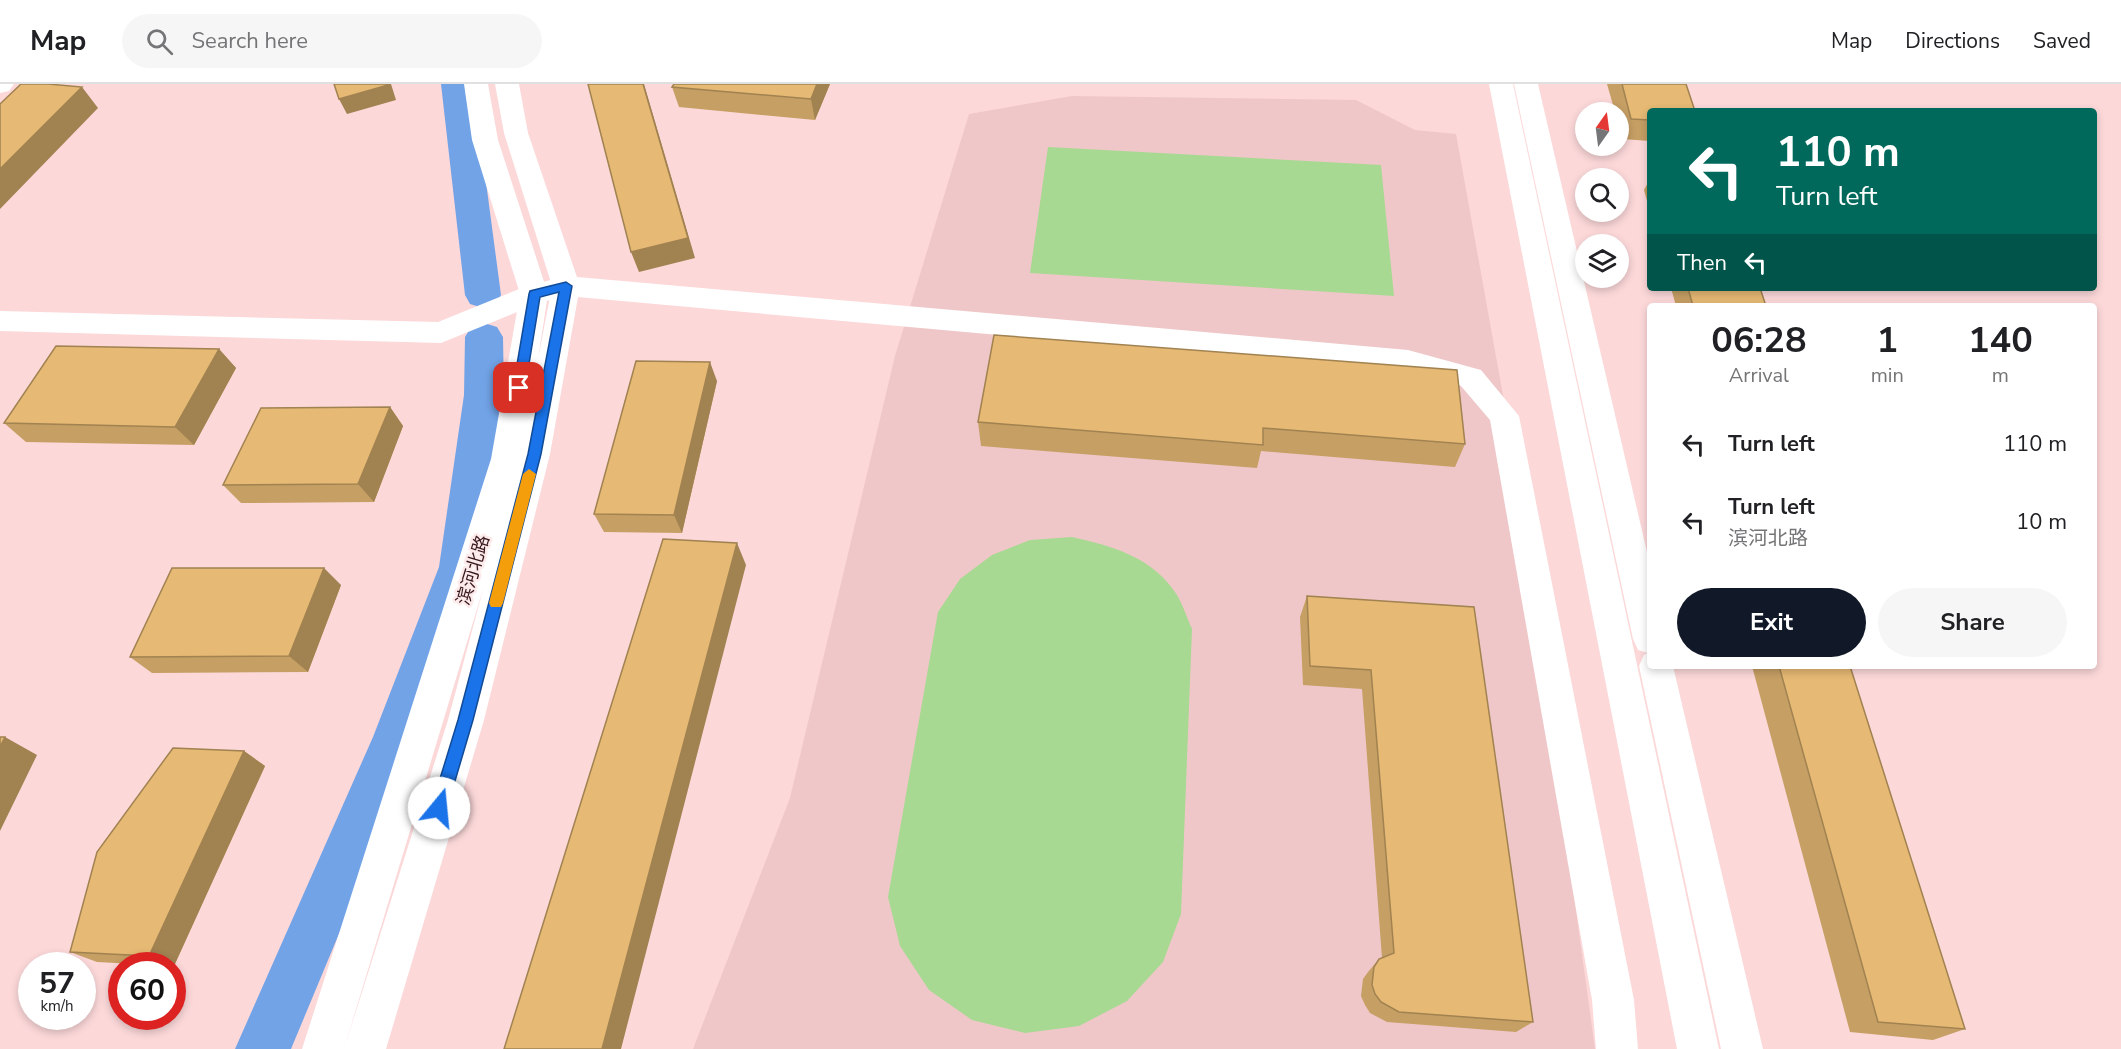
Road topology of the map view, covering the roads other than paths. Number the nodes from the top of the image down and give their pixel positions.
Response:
1 (476, 84) edge
2 (507, 84) edge
3 (1501, 84) edge
4 (1526, 84) edge
5 (566, 286) junction
6 (534, 294) junction
7 (0, 321) edge
8 (1647, 626) edge
9 (1657, 669) edge
10 (323, 1049) edge
11 (365, 1049) edge
12 (1617, 1049) edge
13 (1698, 1049) edge
14 (1742, 1049) edge

1 - 6 main road, 滨河北路
2 - 5 main road, 滨河北路
3 - 13 main road
4 - 8 main road
5 - 6 main road
5 - 11 main road, 滨河北路
5 - 12 main road
6 - 7 main road
6 - 10 main road, 滨河北路
9 - 14 main road

